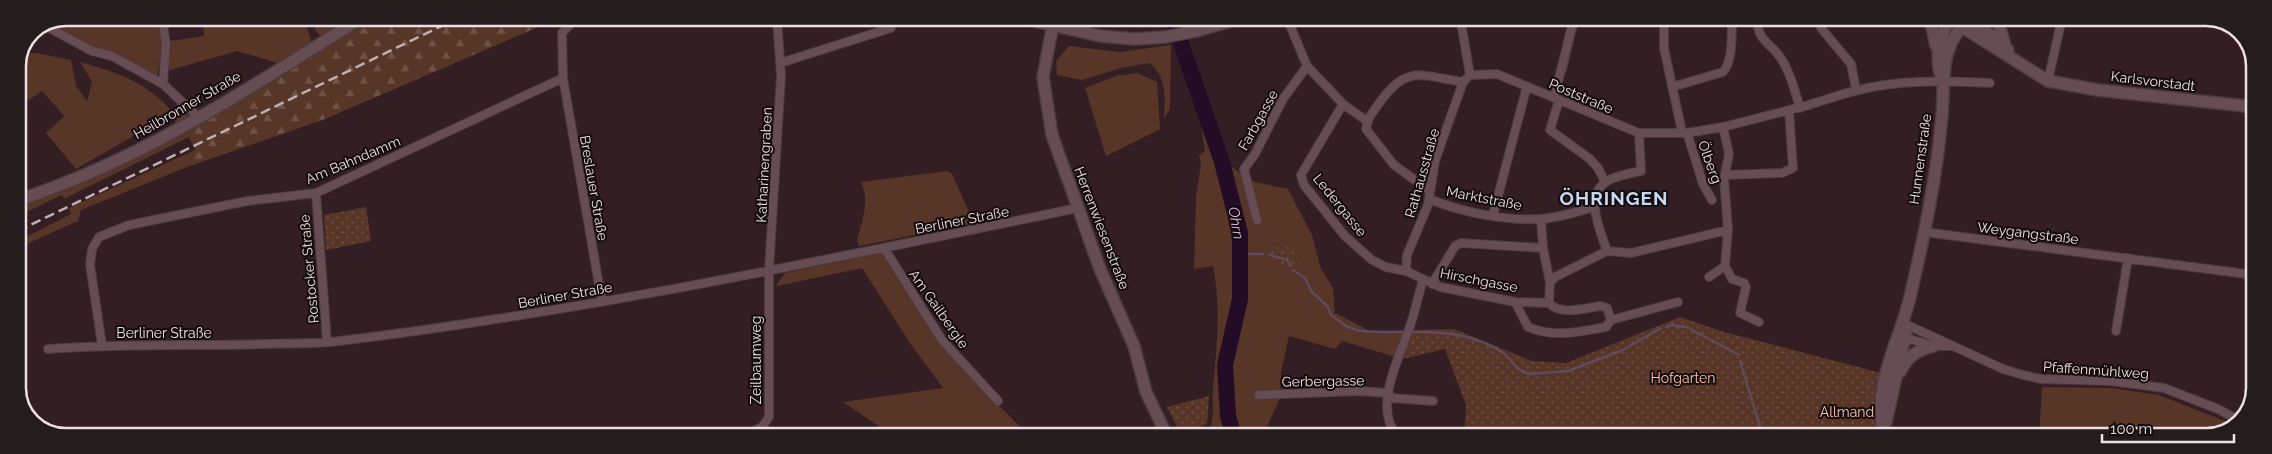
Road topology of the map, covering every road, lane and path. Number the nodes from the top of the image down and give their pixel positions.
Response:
1 (163, 26) edge
2 (348, 26) edge
3 (569, 26) edge
4 (778, 26) edge
5 (1039, 26) edge
6 (1052, 26) edge
7 (1060, 26) edge
8 (1213, 26) edge
9 (1290, 26) edge
10 (1572, 26) edge
11 (1664, 26) edge
12 (1732, 26) edge
13 (1757, 26) edge
14 (1821, 26) edge
15 (1933, 26) edge
16 (1946, 26) edge
17 (1964, 26) edge
18 (1976, 26) edge
19 (1977, 26) edge
20 (1999, 26) edge
21 (2060, 26) edge
22 (891, 28) dead end
23 (1462, 28) dead end
24 (51, 29) edge
25 (1071, 29) junction
26 (1049, 40) junction
27 (2005, 47) junction
28 (1937, 55) junction
29 (2013, 58) junction
30 (780, 63) junction
31 (1307, 66) junction
32 (1470, 75) junction
33 (563, 78) junction
34 (1944, 81) junction
35 (2048, 81) junction
36 (1463, 82) junction
37 (1990, 83) dead end
38 (163, 84) junction
39 (1527, 86) junction
40 (1672, 87) junction
41 (1856, 90) junction
42 (1557, 99) junction
43 (1343, 104) junction
44 (2246, 106) edge
45 (1800, 108) junction
46 (1790, 110) junction
47 (199, 118) junction
48 (1367, 121) junction
49 (1723, 127) junction
50 (1684, 132) junction
51 (1639, 133) junction
52 (1725, 175) junction
53 (1606, 182) junction
54 (316, 193) junction
55 (1430, 195) junction
56 (26, 197) edge
57 (1712, 200) dead end
58 (1594, 207) junction
59 (1078, 208) junction
60 (1493, 215) junction
61 (1541, 219) junction
62 (1257, 220) dead end
63 (1728, 230) junction
64 (1924, 232) junction
65 (884, 248) junction
66 (1543, 248) junction
67 (1607, 251) junction
68 (2128, 258) junction
69 (1725, 266) junction
70 (770, 270) junction
71 (1406, 271) junction
72 (2246, 274) edge
73 (1709, 277) dead end
74 (1423, 280) junction
75 (1550, 283) junction
76 (1432, 284) junction
77 (602, 302) junction
78 (1515, 302) junction
79 (1678, 302) dead end
80 (1549, 303) junction
81 (1611, 320) junction
82 (1759, 322) dead end
83 (1905, 324) junction
84 (2116, 331) dead end
85 (1901, 336) junction
86 (327, 342) junction
87 (102, 346) junction
88 (1934, 346) junction
89 (1951, 346) junction
90 (48, 349) dead end
91 (1892, 389) junction
92 (1388, 393) junction
93 (1259, 396) dead end
94 (998, 401) dead end
95 (1433, 401) dead end
96 (2233, 417) edge
97 (760, 428) edge
98 (1163, 428) edge
99 (1392, 428) edge
100 (1882, 428) edge
101 (1885, 428) edge

1 - 38 street
2 - 47 main road, Heilbronner Straße
3 - 33 street
4 - 30 street, Katharinengraben
5 - 26 main road
6 - 26 main road, Herrenwiesenstraße
7 - 25 main road
8 - 25 main road
9 - 31 street
10 - 42 street
11 - 40 street, Ölberg
12 - 40 street
13 - 45 street
14 - 41 street
15 - 28 main road
16 - 28 main road
17 - 34 main road, Hunnenstraße
18 - 29 main road, Karlsvorstadt
19 - 27 main road
20 - 27 main road
21 - 35 street
22 - 30 street
23 - 32 street
24 - 38 street
25 - 26 main road
26 - 59 main road, Herrenwiesenstraße
27 - 29 main road
28 - 34 main road
29 - 35 main road, Karlsvorstadt
30 - 70 street, Katharinengraben
31 - 43 street
31 - 62 street, Farbgasse
32 - 36 street
32 - 39 street, Poststraße
33 - 54 street, Am Bahndamm
33 - 77 street, Breslauer Straße
34 - 37 street
34 - 41 street
34 - 64 main road, Hunnenstraße
35 - 44 main road, Karlsvorstadt
36 - 48 street
36 - 55 street, Rathausstraße
38 - 47 street
39 - 42 street, Poststraße
39 - 60 street
40 - 50 street, Ölberg
41 - 45 street, Poststraße
42 - 51 street, Poststraße
42 - 53 street
43 - 48 street
43 - 71 street, Ledergasse
45 - 46 street, Poststraße
46 - 49 street, Poststraße
46 - 52 street
47 - 56 main road, Heilbronner Straße
48 - 55 street, Marktstraße
49 - 50 street, Poststraße
49 - 52 street
50 - 51 street, Poststraße
50 - 57 street, Ölberg
51 - 53 street
52 - 63 street
53 - 58 street
54 - 86 street, Rostocker Straße
54 - 87 street, Am Bahndamm
55 - 60 street, Marktstraße
55 - 71 street, Rathausstraße
58 - 61 street, Marktstraße
58 - 67 street
59 - 65 street, Berliner Straße
59 - 98 main road, Herrenwiesenstraße
60 - 61 street, Marktstraße
61 - 66 street
63 - 67 street
63 - 69 street
64 - 68 street, Weygangstraße
64 - 83 main road, Hunnenstraße
65 - 70 street, Berliner Straße
65 - 94 street, Am Gailbergle
66 - 75 street
66 - 76 street
67 - 75 street
68 - 72 street, Weygangstraße
68 - 84 street
69 - 73 street
69 - 82 street
70 - 77 street, Berliner Straße
70 - 97 street, Zeilbaumweg
71 - 74 street, Hirschgasse
74 - 76 street, Hirschgasse
74 - 92 street
75 - 80 street
76 - 78 street, Hirschgasse
77 - 86 street, Berliner Straße
78 - 80 street, Hirschgasse
78 - 81 street
79 - 81 street
80 - 81 street, Hirschgasse
83 - 85 main road, Hunnenstraße
83 - 89 street, Pfaffenmühlweg
85 - 88 street, Pfaffenmühlweg
85 - 91 main road, Hunnenstraße
85 - 100 main road, Hunnenstraße
86 - 87 street, Berliner Straße
87 - 90 street, Berliner Straße
88 - 89 street, Pfaffenmühlweg
88 - 91 main road
89 - 96 street, Pfaffenmühlweg
91 - 101 main road, Hunnenstraße
92 - 93 street, Gerbergasse
92 - 95 street, Gerbergasse
92 - 99 street

